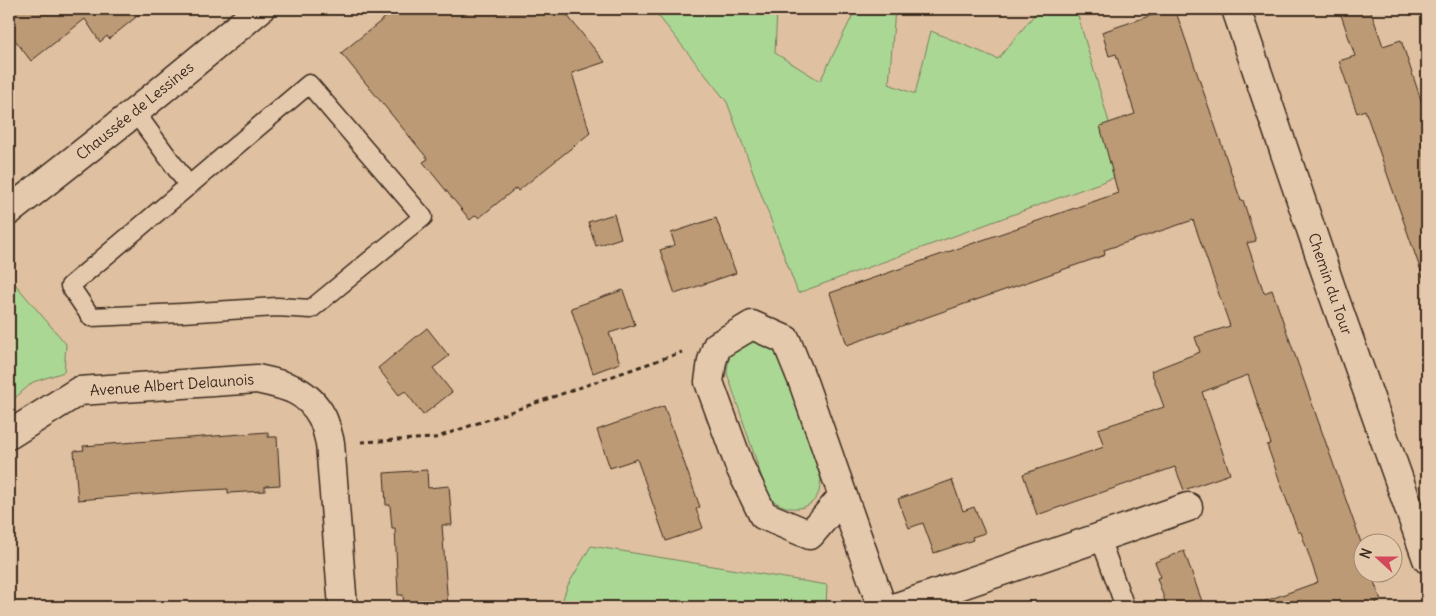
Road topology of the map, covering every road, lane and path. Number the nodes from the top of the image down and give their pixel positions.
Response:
1 (260, 9) edge
2 (1236, 9) edge
3 (135, 112) junction
4 (189, 186) junction
5 (9, 211) edge
6 (717, 346) junction
7 (9, 434) edge
8 (330, 444) junction
9 (843, 496) junction
10 (1188, 507) dead end
11 (1100, 538) junction
12 (1427, 559) edge
13 (343, 607) edge
14 (882, 607) edge
15 (897, 607) edge
16 (1125, 607) edge

1 - 3 street, Chaussée de Lessines
2 - 12 street, Chemin du Tour
3 - 4 lane
3 - 5 street, Chaussée de Lessines
4 - 4 lane
6 - 8 path
6 - 9 street
6 - 9 street
7 - 8 street, Avenue Albert Delaunois
8 - 13 street, Avenue Albert Delaunois
9 - 14 street
10 - 11 street
11 - 15 street
11 - 16 lane

